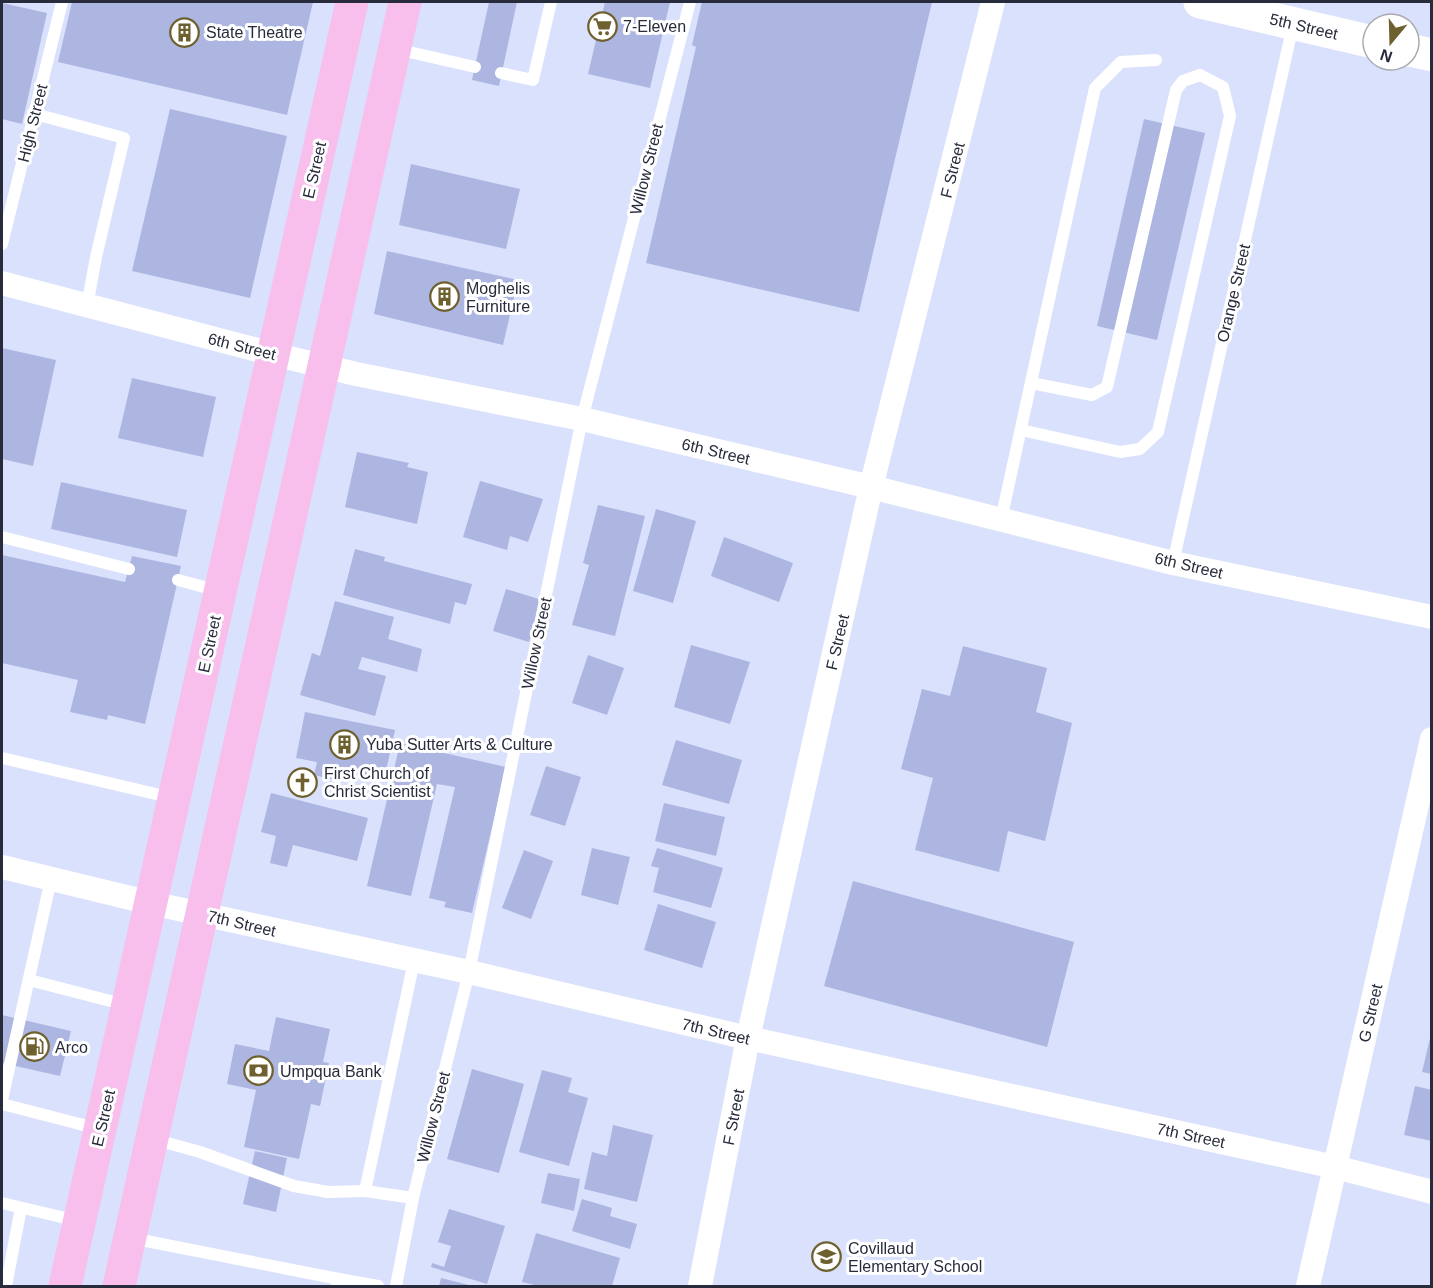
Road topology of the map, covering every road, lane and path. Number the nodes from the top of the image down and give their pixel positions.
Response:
1 (62, 2) edge
2 (352, 2) edge
3 (405, 2) edge
4 (551, 2) edge
5 (690, 2) edge
6 (993, 2) edge
7 (1200, 2) edge
8 (1293, 24) junction
9 (1361, 39) edge
10 (395, 49) junction
11 (1156, 60) dead end
12 (475, 67) dead end
13 (501, 73) dead end
14 (35, 114) junction
15 (2, 244) edge
16 (2, 283) edge
17 (87, 306) junction
18 (273, 354) junction
19 (323, 366) junction
20 (1031, 383) junction
21 (582, 419) junction
22 (1021, 430) junction
23 (871, 488) junction
24 (1001, 520) junction
25 (2, 537) edge
26 (1173, 563) junction
27 (129, 569) dead end
28 (178, 580) dead end
29 (220, 592) junction
30 (1431, 617) edge
31 (1431, 739) edge
32 (2, 758) edge
33 (175, 798) junction
34 (2, 867) edge
35 (51, 879) junction
36 (151, 903) junction
37 (201, 914) junction
38 (414, 962) junction
39 (469, 972) junction
40 (29, 980) junction
41 (128, 1005) junction
42 (748, 1038) junction
43 (2, 1102) edge
44 (100, 1130) junction
45 (152, 1139) junction
46 (1335, 1167) junction
47 (365, 1191) junction
48 (1431, 1192) edge
49 (412, 1198) junction
50 (2, 1203) edge
51 (21, 1208) junction
52 (80, 1221) junction
53 (130, 1238) junction
54 (338, 1283) edge
55 (6, 1287) edge
56 (65, 1287) edge
57 (119, 1287) edge
58 (378, 1287) edge
59 (396, 1287) edge
60 (700, 1287) edge
61 (1308, 1287) edge

1 - 14 lane, High Street
2 - 18 highway, E Street
3 - 10 highway
4 - 13 lane
5 - 21 lane, Willow Street
6 - 23 street, F Street
7 - 8 main road, 5th Street
8 - 9 main road, 5th Street
8 - 26 lane, Orange Street
10 - 12 lane
10 - 19 highway
11 - 20 lane
14 - 15 lane, High Street
14 - 17 lane
16 - 17 street, 6th Street
17 - 18 street, 6th Street
18 - 19 street, 6th Street
18 - 29 highway, E Street
19 - 21 street, 6th Street
19 - 37 highway
20 - 22 lane
20 - 22 lane
21 - 23 street, 6th Street
21 - 39 lane, Willow Street
22 - 24 lane
23 - 24 street, 6th Street
23 - 42 street, F Street
24 - 26 street, 6th Street
25 - 27 lane
26 - 30 street, 6th Street
28 - 29 lane
29 - 33 highway, E Street
31 - 46 street, G Street
32 - 33 lane
33 - 36 highway, E Street
34 - 35 street, 7th Street
35 - 36 street, 7th Street
35 - 40 lane
36 - 37 street, 7th Street
36 - 41 highway, E Street
37 - 38 street, 7th Street
37 - 45 highway
38 - 39 street, 7th Street
38 - 47 lane
39 - 42 street, 7th Street
39 - 49 lane, Willow Street
40 - 41 lane
40 - 43 lane
41 - 44 highway, E Street
42 - 46 street, 7th Street
42 - 60 street, F Street
43 - 44 lane
44 - 52 highway, E Street
45 - 47 lane
45 - 53 highway
46 - 48 street, 7th Street
46 - 61 street, G Street
47 - 49 lane
49 - 59 lane, Willow Street
50 - 51 lane
51 - 52 lane
51 - 55 lane
52 - 56 highway, E Street
53 - 54 lane
53 - 57 highway
54 - 58 lane

